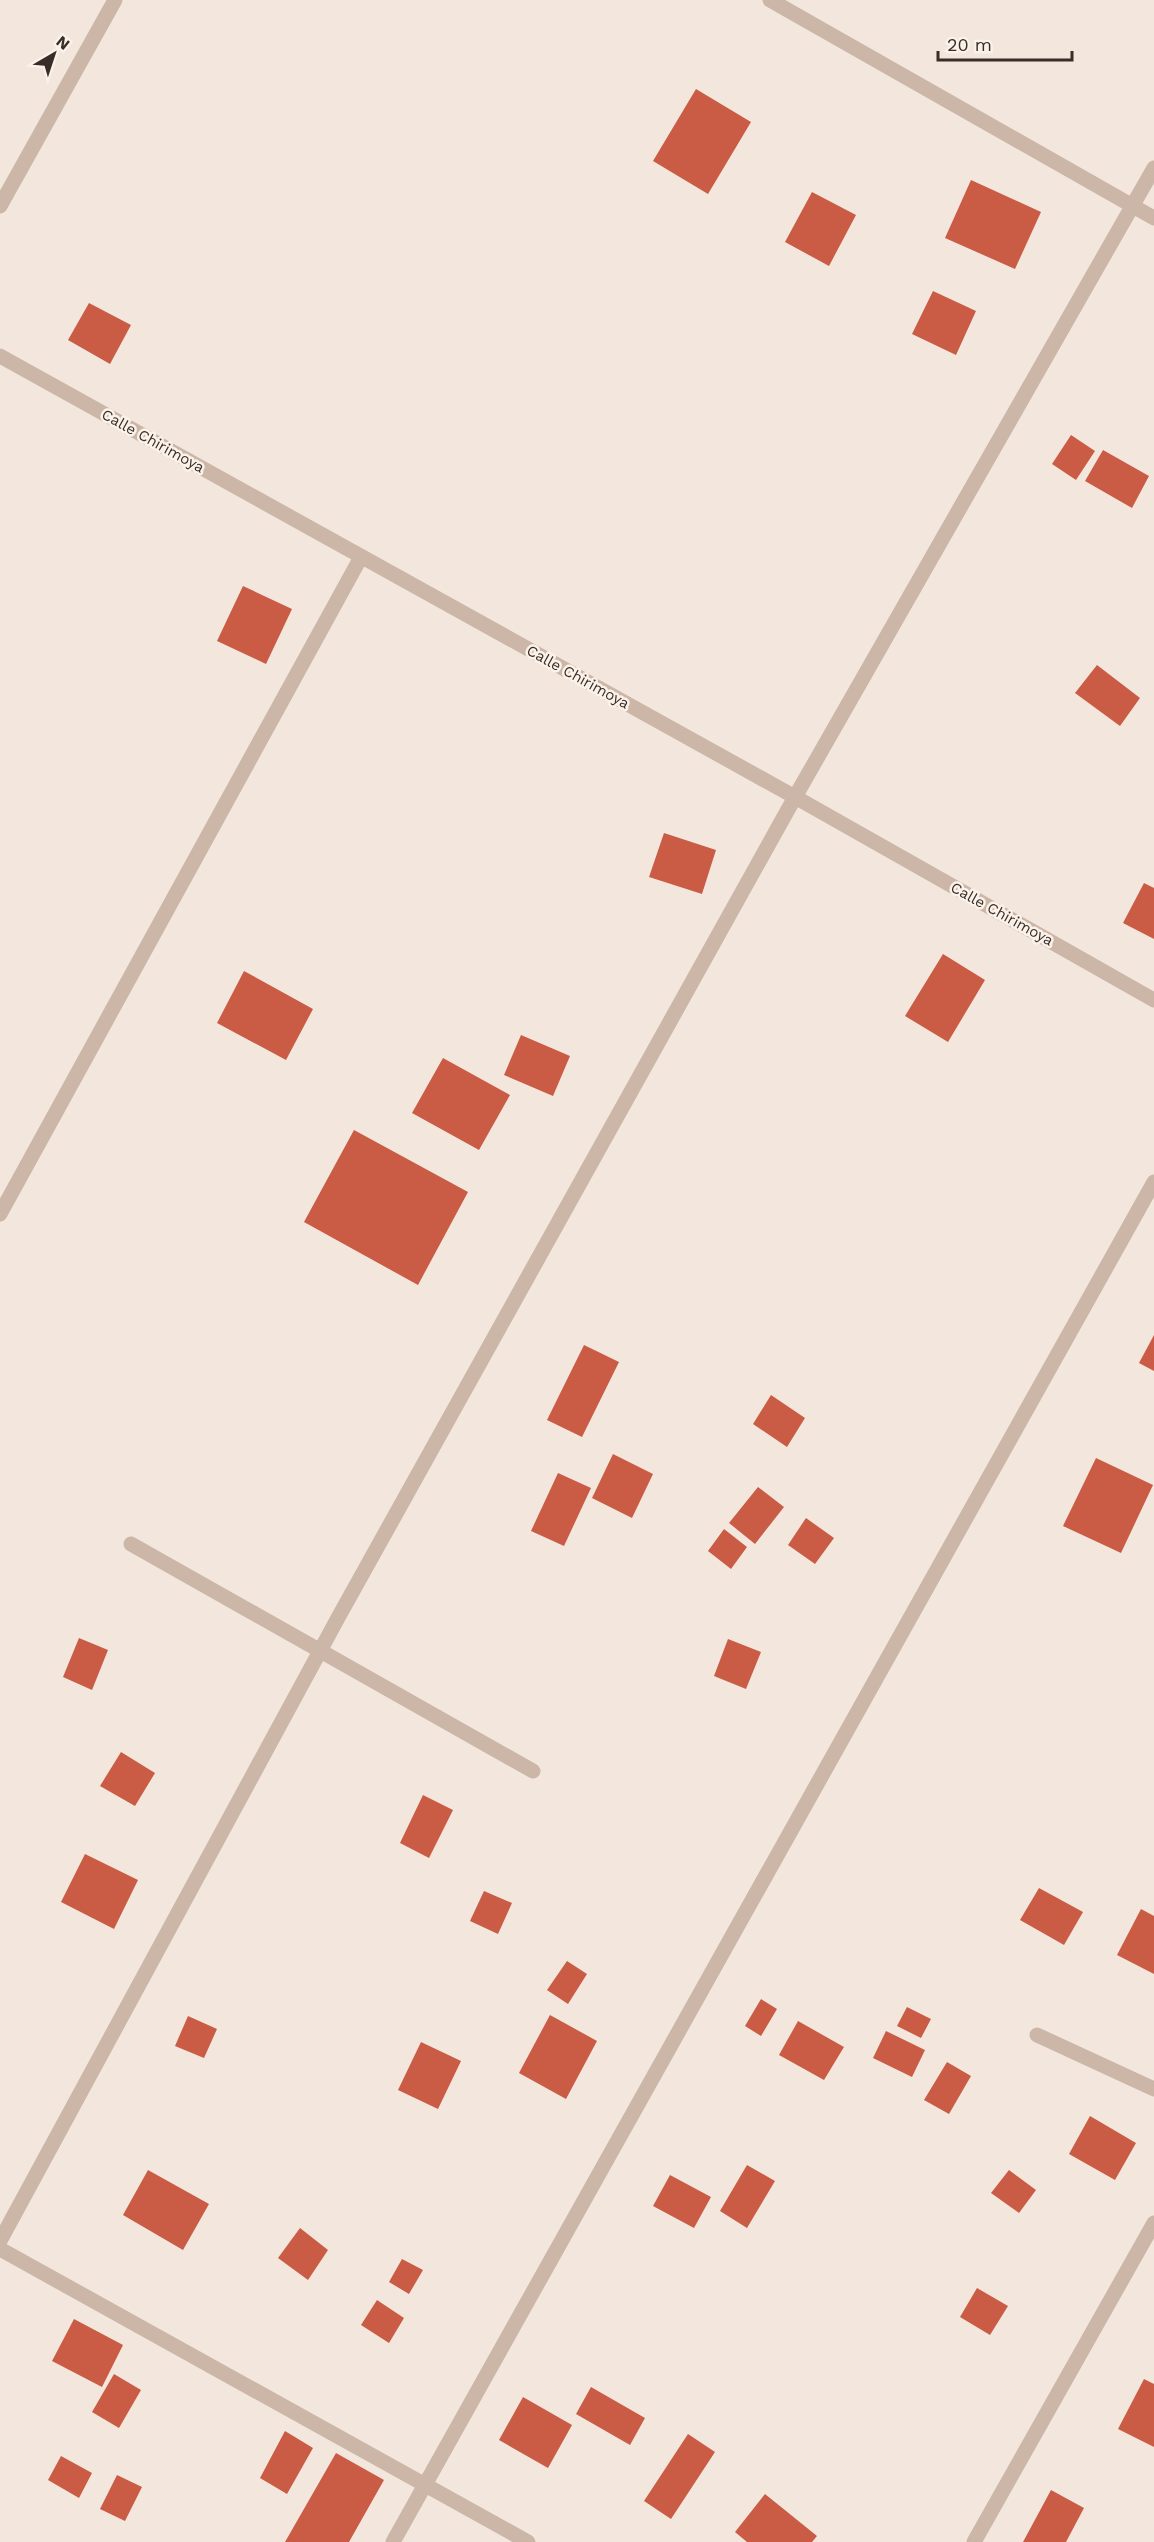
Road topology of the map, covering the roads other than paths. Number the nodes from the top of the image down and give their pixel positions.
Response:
1 (115, 0) edge
2 (770, 0) edge
3 (1154, 168) edge
4 (0, 206) edge
5 (1133, 206) junction
6 (1154, 218) edge
7 (0, 356) edge
8 (361, 556) junction
9 (795, 797) junction
10 (1154, 1000) edge
11 (1154, 1182) edge
12 (0, 1214) edge
13 (131, 1544) dead end
14 (320, 1652) junction
15 (533, 1771) dead end
16 (1037, 2035) dead end
17 (1154, 2089) edge
18 (1154, 2223) edge
19 (0, 2241) edge
20 (0, 2249) edge
21 (425, 2485) junction
22 (393, 2542) edge
23 (528, 2542) edge
24 (974, 2542) edge

1 - 4 street
2 - 5 street
3 - 5 street
5 - 6 street
5 - 9 street
7 - 8 street, Calle Chirimoya
8 - 9 street, Calle Chirimoya
8 - 12 street
9 - 10 street, Calle Chirimoya
9 - 14 street
11 - 21 street
13 - 14 street
14 - 15 street
14 - 19 street
16 - 17 street
18 - 24 street
20 - 21 street
21 - 22 street
21 - 23 street

